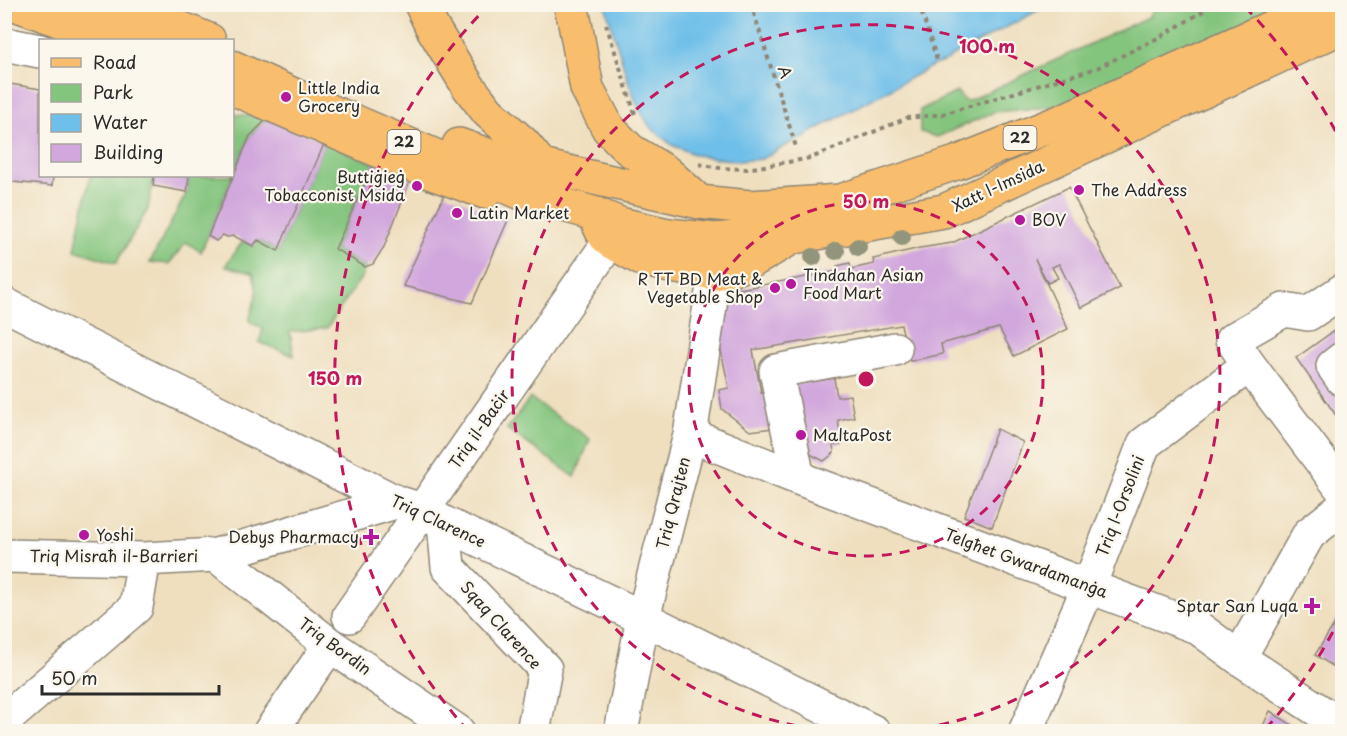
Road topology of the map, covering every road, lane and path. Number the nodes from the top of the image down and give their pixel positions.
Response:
1 (15, 4) edge
2 (74, 4) edge
3 (123, 4) edge
4 (421, 4) edge
5 (570, 4) edge
6 (751, 4) edge
7 (919, 4) edge
8 (1215, 4) edge
9 (1323, 4) edge
10 (603, 15) dead end
11 (1342, 27) edge
12 (110, 39) edge
13 (162, 39) edge
14 (207, 39) edge
15 (4, 44) edge
16 (39, 51) edge
17 (234, 53) edge
18 (937, 60) dead end
19 (234, 68) edge
20 (234, 89) edge
21 (638, 120) dead end
22 (796, 147) dead end
23 (691, 162) dead end
24 (542, 166) junction
25 (525, 194) junction
26 (699, 202) junction
27 (603, 228) junction
28 (794, 237) junction
29 (715, 273) junction
30 (1342, 291) edge
31 (4, 304) edge
32 (895, 348) dead end
33 (1342, 359) edge
34 (1248, 365) junction
35 (1342, 379) edge
36 (690, 435) junction
37 (1333, 457) edge
38 (798, 478) junction
39 (1342, 489) edge
40 (1342, 508) edge
41 (421, 512) junction
42 (216, 555) junction
43 (4, 556) edge
44 (144, 559) junction
45 (1089, 586) junction
46 (349, 616) dead end
47 (644, 618) junction
48 (330, 645) junction
49 (1239, 658) junction
50 (4, 721) edge
51 (1342, 726) edge
52 (270, 732) edge
53 (458, 732) edge
54 (533, 732) edge
55 (621, 732) edge
56 (874, 732) edge
57 (1025, 732) edge

1 - 12 main road
2 - 13 main road
3 - 14 main road
4 - 24 main road
5 - 26 main road
6 - 22 path, A
7 - 18 path
8 - 23 path
9 - 26 main road, Xatt l-Imsida / 22
10 - 21 path
11 - 28 main road, Xatt l-Imsida / 22
15 - 16 street
17 - 24 main road, Xatt l-Imsida / 22
19 - 25 main road, Xatt l-Imsida / 22
20 - 25 main road, Xatt l-Imsida
24 - 26 main road, Xatt l-Imsida / 22
25 - 27 main road, Xatt l-Imsida / 22
27 - 28 main road, Xatt l-Imsida / 22
27 - 29 main road
27 - 41 street, Triq il-Baċir
28 - 29 main road
29 - 36 street, Triq Qrajten
30 - 34 street
31 - 41 street, Triq Clarence
32 - 38 street
33 - 35 street
34 - 37 street
34 - 45 street, Triq l-Orsolini
36 - 38 street, Telgħet Gwardamanġa
36 - 47 street, Triq Qrajten
37 - 39 street
38 - 45 street, Telgħet Gwardamanġa
40 - 49 street
41 - 42 street, Triq Misraħ il-Barrieri
41 - 46 street, Triq il-Baċir
41 - 47 street, Triq Clarence
41 - 54 street, Sqaq Clarence
42 - 44 street, Triq Misraħ il-Barrieri
42 - 48 street, Triq Bordin
43 - 44 street, Triq Misraħ il-Barrieri
44 - 50 street
45 - 49 street, Telgħet Gwardamanġa
45 - 57 street, Triq l-Orsolini
47 - 55 street, Triq Qrajten
47 - 56 street, Triq Clarence
48 - 52 street
48 - 53 street, Triq Bordin
49 - 51 street, Telgħet Gwardamanġa

